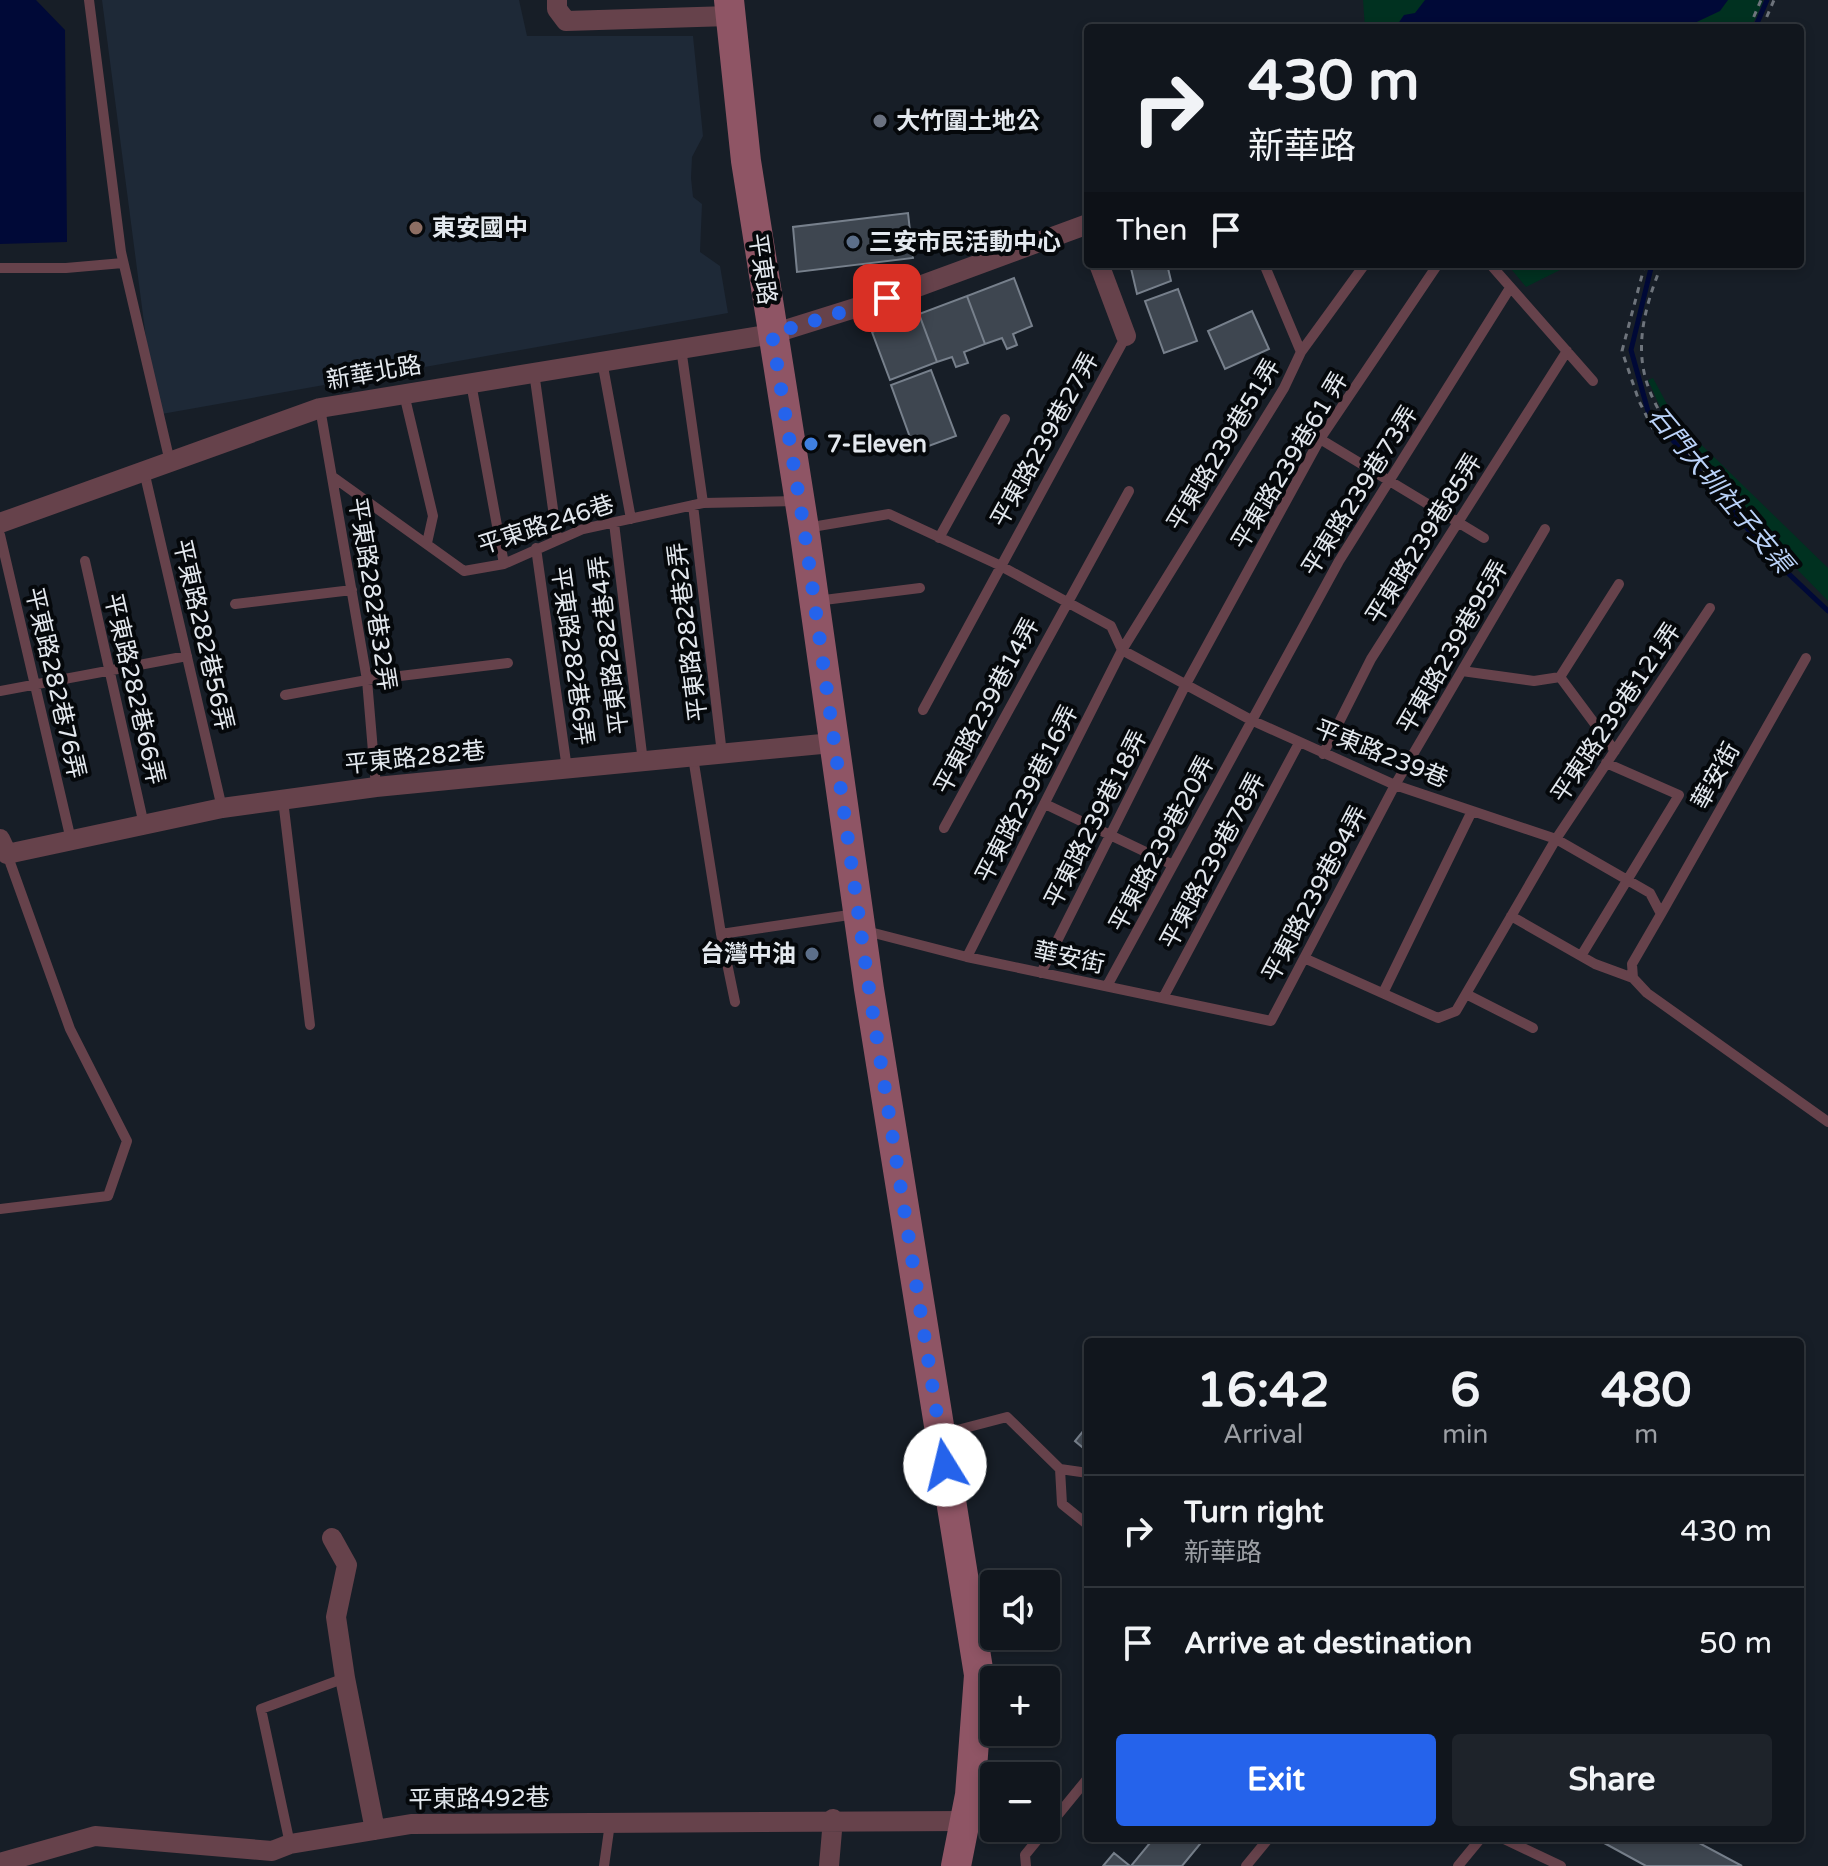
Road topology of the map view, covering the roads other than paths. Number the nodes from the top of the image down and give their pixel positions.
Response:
1 (89, 0) edge
2 (557, 0) edge
3 (729, 8) edge
4 (1084, 229) edge
5 (123, 263) junction
6 (0, 268) edge
7 (1100, 268) edge
8 (1266, 268) edge
9 (1362, 268) edge
10 (1435, 268) edge
11 (1493, 268) edge
12 (1510, 288) junction
13 (772, 334) junction
14 (1126, 336) joint
15 (681, 348) junction
16 (1567, 351) junction
17 (1301, 352) junction
18 (602, 361) junction
19 (534, 372) junction
20 (1593, 381) dead end
21 (471, 383) junction
22 (404, 394) junction
23 (320, 408) junction
24 (1005, 419) dead end
25 (1320, 439) junction
26 (170, 462) junction
27 (144, 471) junction
28 (333, 477) junction
29 (1388, 482) junction
30 (1129, 491) dead end
31 (698, 504) junction
32 (802, 514) junction
33 (631, 519) junction
34 (1458, 522) junction
35 (0, 523) edge
36 (614, 523) junction
37 (1545, 529) dead end
38 (0, 535) edge
39 (557, 538) junction
40 (939, 538) junction
41 (1484, 538) dead end
42 (427, 543) junction
43 (536, 548) junction
44 (85, 561) dead end
45 (504, 564) junction
46 (999, 565) junction
47 (1619, 584) dead end
48 (920, 588) dead end
49 (352, 590) junction
50 (814, 601) junction
51 (1065, 603) junction
52 (235, 604) dead end
53 (1710, 608) dead end
54 (1122, 650) junction
55 (187, 656) junction
56 (1806, 658) dead end
57 (508, 663) dead end
58 (108, 671) junction
59 (1462, 671) junction
60 (1560, 677) junction
61 (367, 680) junction
62 (1186, 684) junction
63 (34, 685) junction
64 (0, 691) edge
65 (285, 695) dead end
66 (923, 710) dead end
67 (1251, 720) junction
68 (832, 743) junction
69 (1299, 743) junction
70 (1615, 751) junction
71 (722, 754) junction
72 (1323, 754) junction
73 (693, 757) junction
74 (643, 762) junction
75 (1606, 763) junction
76 (567, 769) junction
77 (1395, 785) junction
78 (376, 787) junction
79 (283, 800) junction
80 (1045, 804) junction
81 (222, 808) junction
82 (1472, 811) junction
83 (144, 825) junction
84 (944, 828) dead end
85 (1112, 833) junction
86 (1556, 839) junction
87 (71, 840) junction
88 (3, 846) edge
89 (1173, 865) junction
90 (1627, 880) junction
91 (1661, 914) junction
92 (1511, 916) junction
93 (859, 922) junction
94 (721, 934) junction
95 (1581, 956) junction
96 (967, 957) junction
97 (1304, 958) junction
98 (1041, 973) junction
99 (1633, 978) junction
100 (1107, 986) junction
101 (1383, 993) junction
102 (1466, 994) junction
103 (1163, 998) junction
104 (735, 1002) dead end
105 (1271, 1021) joint
106 (310, 1025) dead end
107 (1533, 1028) dead end
108 (1828, 1122) edge
109 (0, 1209) edge
110 (940, 1435) junction
111 (1060, 1469) junction
112 (1084, 1472) edge
113 (1084, 1522) edge
114 (332, 1538) dead end
115 (345, 1678) junction
116 (1084, 1783) edge
117 (833, 1819) junction
118 (965, 1821) junction
119 (610, 1823) junction
120 (375, 1830) junction
121 (1266, 1842) edge
122 (1478, 1842) edge
123 (1510, 1842) edge
124 (290, 1844) junction
125 (0, 1863) edge
126 (604, 1866) edge
127 (829, 1866) edge
128 (956, 1866) edge
129 (1026, 1866) edge
130 (1246, 1866) edge
131 (1458, 1866) edge
132 (1561, 1866) edge

1 - 5 lane
2 - 3 street
3 - 13 street, 平東路
4 - 13 street, 新華北路
5 - 6 lane
5 - 26 lane
7 - 14 street
8 - 17 lane
9 - 17 lane, 平東路239巷51弄
10 - 25 lane, 平東路239巷61 弄
11 - 12 lane
12 - 16 lane
12 - 29 lane, 平東路239巷73弄
13 - 15 street, 新華北路
13 - 32 street, 平東路
14 - 46 lane, 平東路239巷27弄
15 - 18 street, 新華北路
15 - 31 lane, 平東路282巷2弄
16 - 20 lane
16 - 34 lane, 平東路239巷85弄
17 - 54 lane, 平東路239巷51弄
18 - 19 street, 新華北路
18 - 33 lane
19 - 21 street, 新華北路
19 - 39 lane
21 - 22 street, 新華北路
21 - 45 lane
22 - 23 street, 新華北路
22 - 42 lane
23 - 26 street, 新華北路
23 - 28 lane, 平東路282巷32弄
24 - 40 lane
25 - 29 lane
25 - 62 lane, 平東路239巷61 弄
26 - 27 street, 新華北路
27 - 35 street, 新華北路
27 - 55 lane, 平東路282巷56弄
28 - 42 lane, 平東路246巷
28 - 49 lane, 平東路282巷32弄
29 - 34 lane
29 - 67 lane, 平東路239巷73弄
30 - 51 lane, 平東路239巷14弄
31 - 32 lane, 平東路246巷
31 - 33 lane, 平東路246巷
31 - 71 lane, 平東路282巷2弄
32 - 40 lane, 平東路239巷
32 - 50 street, 平東路
33 - 36 lane, 平東路246巷
34 - 41 lane
34 - 72 lane, 平東路239巷85弄
36 - 39 lane, 平東路246巷
36 - 74 lane, 平東路282巷4弄
37 - 59 lane, 平東路239巷95弄
38 - 63 lane, 平東路282巷76弄
39 - 43 lane, 平東路246巷
40 - 46 lane, 平東路239巷
42 - 45 lane, 平東路246巷
43 - 45 lane, 平東路246巷
43 - 76 lane, 平東路282巷6弄
44 - 58 lane, 平東路282巷66弄
46 - 51 lane, 平東路239巷
46 - 66 lane, 平東路239巷27弄
47 - 60 lane
48 - 50 lane
49 - 52 lane
49 - 61 lane, 平東路282巷32弄
50 - 68 street, 平東路
51 - 54 lane, 平東路239巷
51 - 84 lane, 平東路239巷14弄
53 - 70 lane, 平東路239巷121弄
54 - 62 lane, 平東路239巷
54 - 80 lane, 平東路239巷16弄
55 - 58 lane
55 - 81 lane, 平東路282巷56弄
56 - 91 lane, 華安街
57 - 61 lane
58 - 63 lane
58 - 83 lane, 平東路282巷66弄
59 - 60 lane
59 - 77 lane, 平東路239巷95弄
60 - 70 lane
61 - 65 lane
61 - 78 lane, 平東路282巷32弄
62 - 67 lane, 平東路239巷
62 - 85 lane, 平東路239巷18弄
63 - 64 lane
63 - 87 lane, 平東路282巷76弄
67 - 69 lane, 平東路239巷
67 - 89 lane, 平東路239巷20弄
68 - 71 street, 平東路282巷
68 - 93 street, 平東路
69 - 72 lane, 平東路239巷
69 - 103 lane, 平東路239巷78弄
70 - 75 lane, 平東路239巷121弄
71 - 73 street, 平東路282巷
72 - 77 lane, 平東路239巷
73 - 74 street, 平東路282巷
73 - 94 lane
74 - 76 street, 平東路282巷
75 - 86 lane, 平東路239巷121弄
75 - 90 lane
76 - 78 street, 平東路282巷
77 - 82 lane, 平東路239巷
77 - 97 lane, 平東路239巷94弄
78 - 79 street, 平東路282巷
79 - 81 street, 平東路282巷
79 - 106 lane
80 - 85 lane
80 - 96 lane, 平東路239巷16弄
81 - 83 street, 平東路282巷
82 - 86 lane, 平東路239巷
82 - 101 lane
83 - 87 street, 平東路282巷
85 - 89 lane
85 - 98 lane, 平東路239巷18弄
86 - 90 lane, 平東路239巷
86 - 92 lane, 平東路239巷121弄
87 - 88 street, 平東路282巷
88 - 109 lane
89 - 100 lane, 平東路239巷20弄
90 - 91 lane, 平東路239巷
90 - 95 lane
91 - 99 lane
92 - 95 lane
92 - 102 lane, 平東路239巷121弄
93 - 94 lane
93 - 96 lane, 華安街
93 - 110 street, 平東路
94 - 104 lane
95 - 99 lane
96 - 98 lane, 華安街
97 - 101 lane
97 - 105 lane, 平東路239巷94弄
98 - 100 lane, 華安街
99 - 108 lane
100 - 103 lane, 華安街
101 - 102 lane, 平東路239巷121弄
102 - 107 lane
103 - 105 lane, 華安街
110 - 111 lane
110 - 118 street, 平東路
111 - 112 lane
111 - 113 lane
114 - 115 street
115 - 120 street
115 - 124 lane
116 - 129 lane
117 - 118 street, 平東路492巷
117 - 119 street, 平東路492巷
117 - 127 street
118 - 128 street, 平東路
119 - 120 street, 平東路492巷
119 - 126 lane
120 - 124 street, 平東路492巷
121 - 130 lane
122 - 131 lane
123 - 132 lane
124 - 125 street, 平東路492巷

